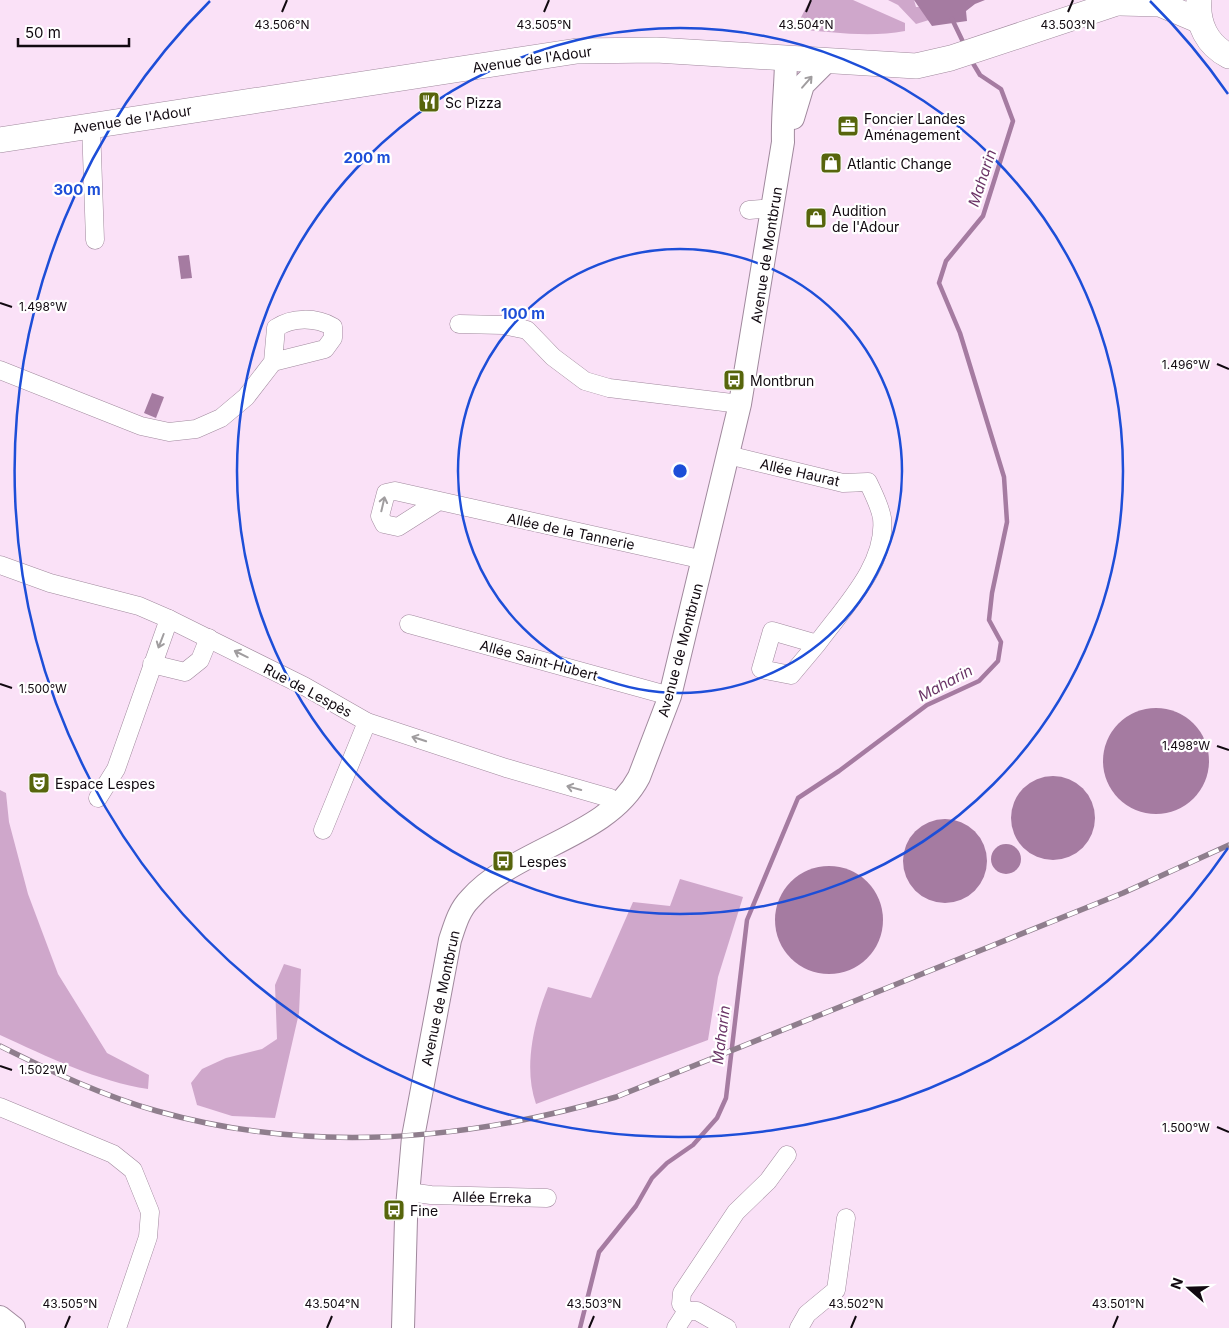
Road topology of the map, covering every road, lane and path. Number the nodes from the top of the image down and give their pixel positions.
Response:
1 (1123, 2) edge
2 (1200, 11) edge
3 (1229, 56) edge
4 (786, 58) junction
5 (828, 60) junction
6 (91, 125) junction
7 (0, 140) edge
8 (783, 142) junction
9 (774, 208) junction
10 (749, 210) dead end
11 (95, 240) dead end
12 (459, 324) dead end
13 (273, 362) dead end
14 (0, 370) edge
15 (740, 404) junction
16 (728, 455) junction
17 (438, 501) dead end
18 (704, 560) junction
19 (0, 565) edge
20 (169, 619) junction
21 (409, 624) dead end
22 (209, 638) junction
23 (817, 644) dead end
24 (152, 664) junction
25 (670, 696) junction
26 (367, 722) junction
27 (98, 798) dead end
28 (619, 804) junction
29 (323, 830) dead end
30 (0, 1107) edge
31 (787, 1155) dead end
32 (408, 1192) junction
33 (547, 1198) dead end
34 (846, 1218) dead end
35 (687, 1311) junction
36 (0, 1318) edge
37 (14, 1328) edge
38 (117, 1328) edge
39 (403, 1328) edge
40 (676, 1328) edge
41 (727, 1328) edge
42 (798, 1328) edge

1 - 2 main road, Avenue de l'Adour
1 - 5 main road, Avenue de l'Adour
2 - 3 main road
4 - 5 main road, Avenue de l'Adour
4 - 6 main road, Avenue de l'Adour
4 - 8 street, Avenue de Montbrun
8 -> 5 street
6 - 7 main road, Avenue de l'Adour
6 - 11 street
8 - 9 street, Avenue de Montbrun
9 - 10 street
9 - 15 street, Avenue de Montbrun
12 - 15 street
13 - 14 street
15 - 16 street, Avenue de Montbrun
16 - 18 street, Avenue de Montbrun
16 - 23 street, Allée Haurat
17 - 18 street, Allée de la Tannerie
18 - 25 street, Avenue de Montbrun
19 - 20 street, Rue de Lespès
20 - 22 street, Rue de Lespès
20 -> 24 street
21 - 25 street, Allée Saint-Hubert
22 - 24 street
26 -> 22 street, Rue de Lespès
24 - 27 street
25 - 28 street, Avenue de Montbrun
28 -> 26 street, Rue de Lespès
26 - 29 street
28 - 32 street, Avenue de Montbrun
30 - 38 street
31 - 35 street
32 - 33 street, Allée Erreka
32 - 39 street, Avenue de Montbrun
34 - 42 street
35 - 40 street
35 - 41 street
36 - 37 street

